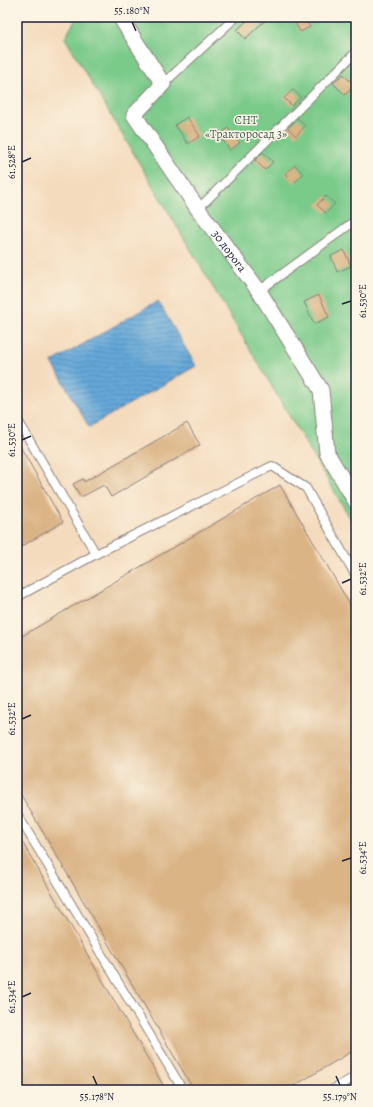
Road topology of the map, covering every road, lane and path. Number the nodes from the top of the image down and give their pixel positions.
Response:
1 (120, 17) edge
2 (236, 17) edge
3 (356, 52) edge
4 (163, 84) junction
5 (198, 209) junction
6 (356, 220) edge
7 (259, 291) junction
8 (17, 419) edge
9 (356, 502) edge
10 (96, 554) junction
11 (356, 576) edge
12 (17, 598) edge
13 (17, 814) edge
14 (356, 1076) edge
15 (183, 1090) edge
16 (332, 1090) edge

1 - 4 street
2 - 4 lane
3 - 5 lane
4 - 5 street, 30 дорога
5 - 7 street, 30 дорога
6 - 7 lane
7 - 9 street, 30 дорога
8 - 10 lane
10 - 11 lane
10 - 12 lane
13 - 15 lane
14 - 16 lane

